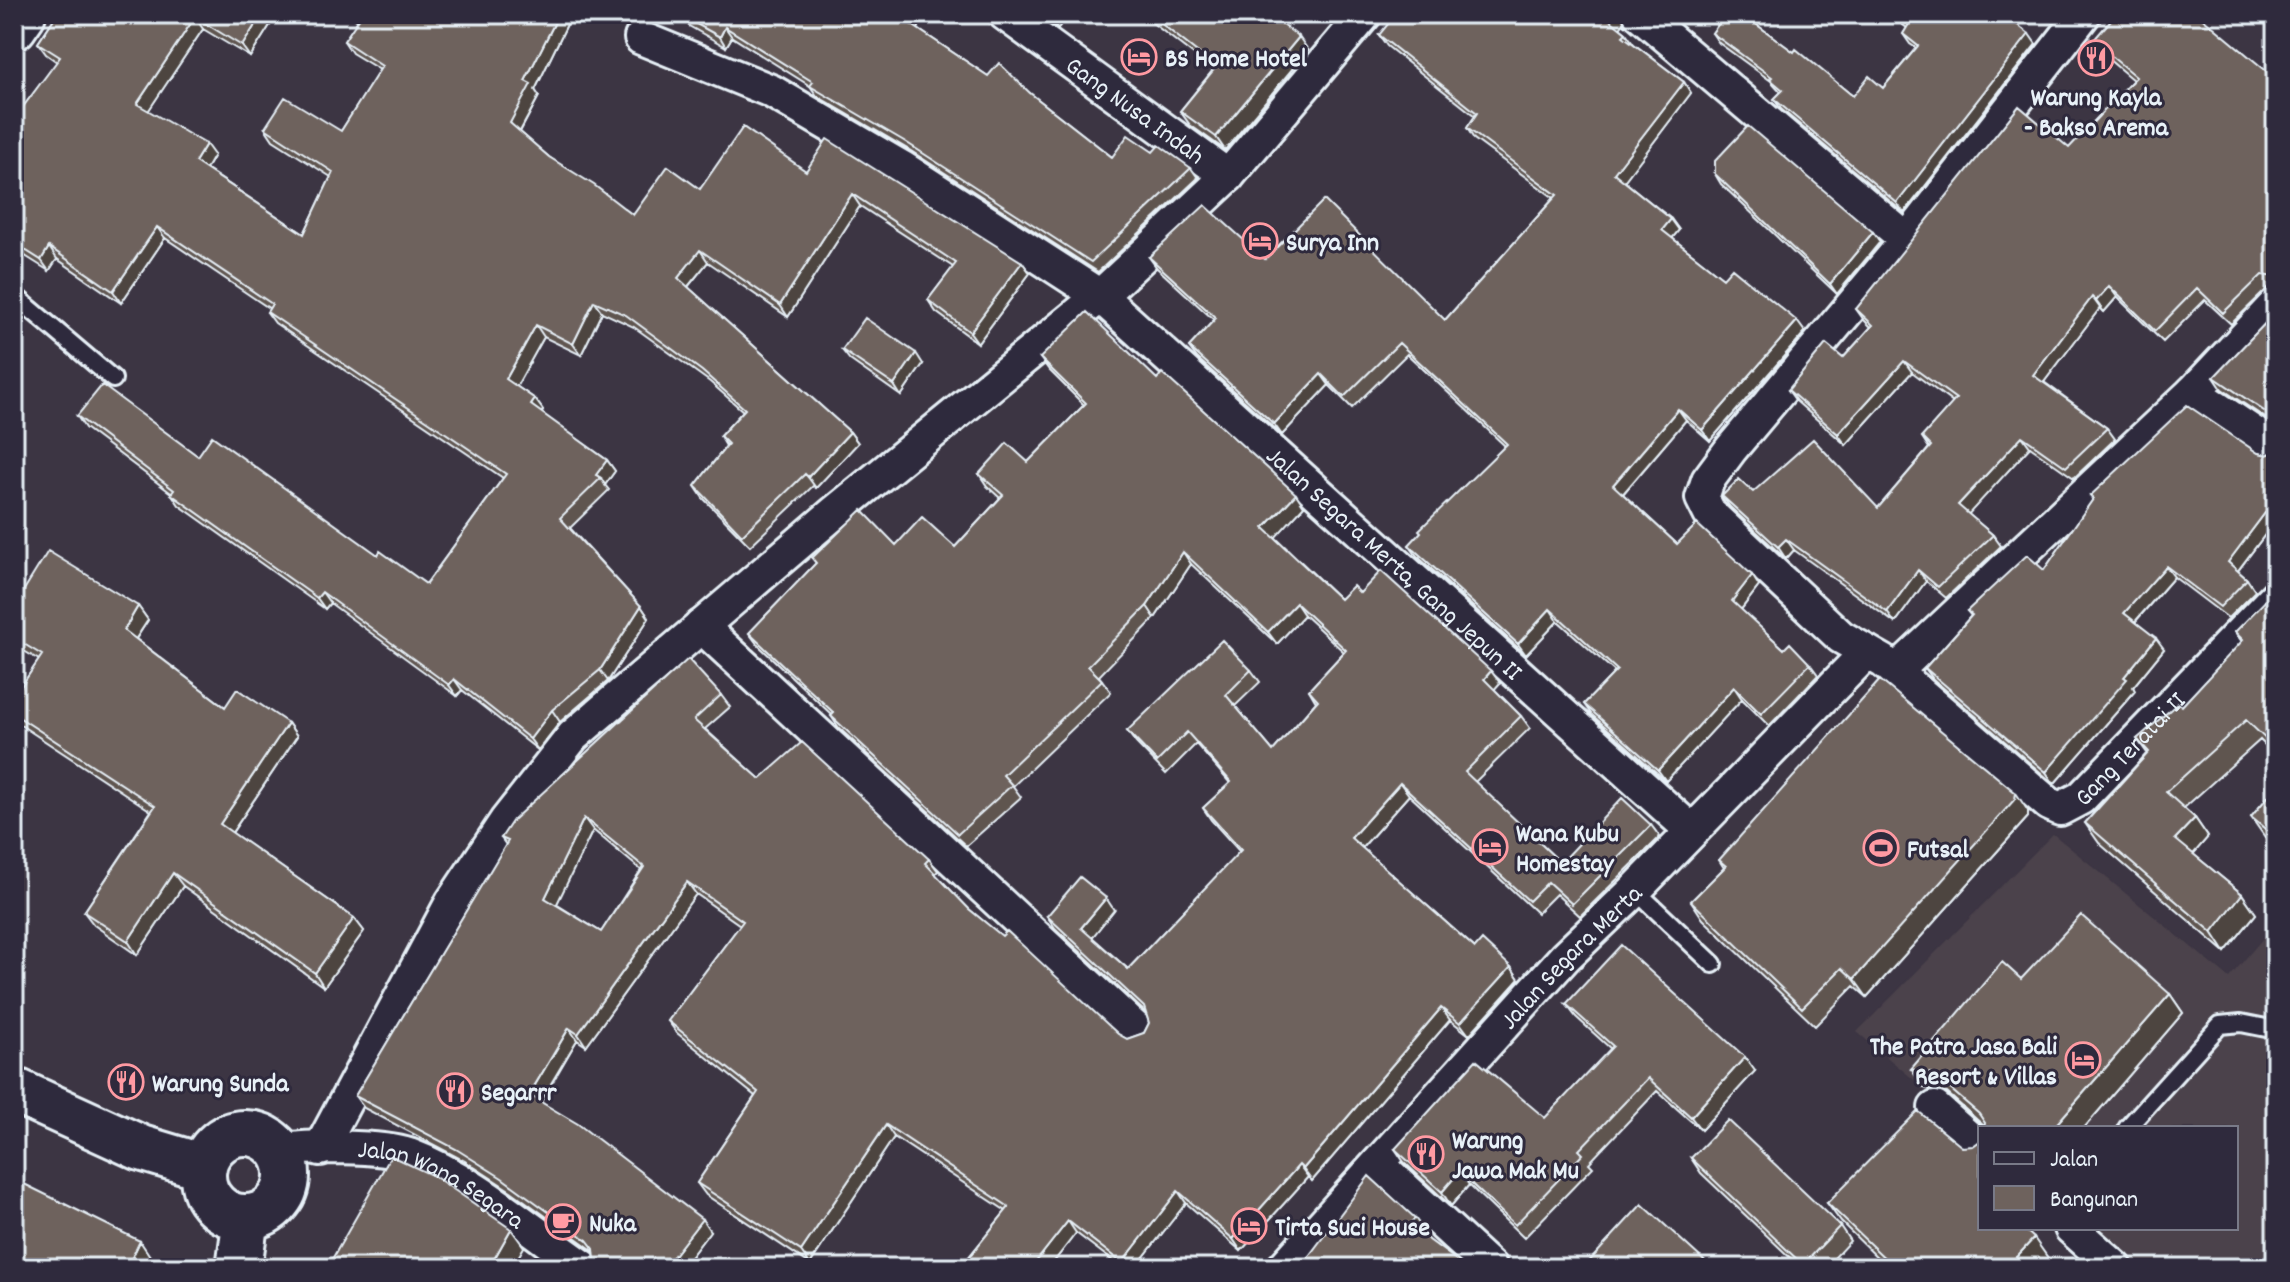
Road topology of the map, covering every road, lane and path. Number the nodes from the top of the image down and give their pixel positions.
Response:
1 (23, 14) edge
2 (1005, 14) edge
3 (1365, 14) edge
4 (1640, 14) edge
5 (2084, 14) edge
6 (14, 27) edge
7 (641, 38) dead end
8 (1228, 176) junction
9 (1907, 240) junction
10 (14, 295) edge
11 (1100, 296) junction
12 (2276, 304) edge
13 (113, 379) dead end
14 (2193, 392) junction
15 (2276, 448) edge
16 (2276, 596) edge
17 (701, 626) junction
18 (1867, 652) junction
19 (1896, 671) junction
20 (1691, 830) junction
21 (1635, 890) junction
22 (1713, 964) dead end
23 (2276, 1030) edge
24 (1139, 1032) edge
25 (14, 1090) edge
26 (1935, 1108) edge
27 (2129, 1126) edge
28 (1978, 1146) edge
29 (300, 1150) junction
30 (1379, 1165) junction
31 (204, 1167) junction
32 (246, 1217) junction
33 (2073, 1230) edge
34 (239, 1268) edge
35 (585, 1268) edge
36 (1283, 1268) edge
37 (1491, 1268) edge
38 (2116, 1268) edge

1 - 6 main road
2 - 8 street, Gang Nusa Indah
3 - 8 street
4 - 9 street
5 - 9 street
7 - 11 street, Jalan Segara Merta, Gang Jepun II
8 - 11 street
9 - 18 street, Gang Teratai II
10 - 13 lane
11 - 17 street
11 - 20 street, Jalan Segara Merta, Gang Jepun II
12 - 14 street
14 - 15 street
14 - 19 street
16 - 19 street, Gang Teratai II
17 - 24 street
17 - 29 street
18 - 19 street, Gang Teratai II
18 - 20 street, Jalan Segara Merta
20 - 21 street, Jalan Segara Merta
21 - 22 lane
21 - 30 street, Jalan Segara Merta
23 - 27 lane
25 - 31 main road
26 - 28 street
29 - 31 main road
29 - 32 main road
29 - 35 street, Jalan Wana Segara
30 - 36 street, Jalan Segara Merta
30 - 37 street
31 - 32 main road
32 - 34 main road
33 - 38 street

